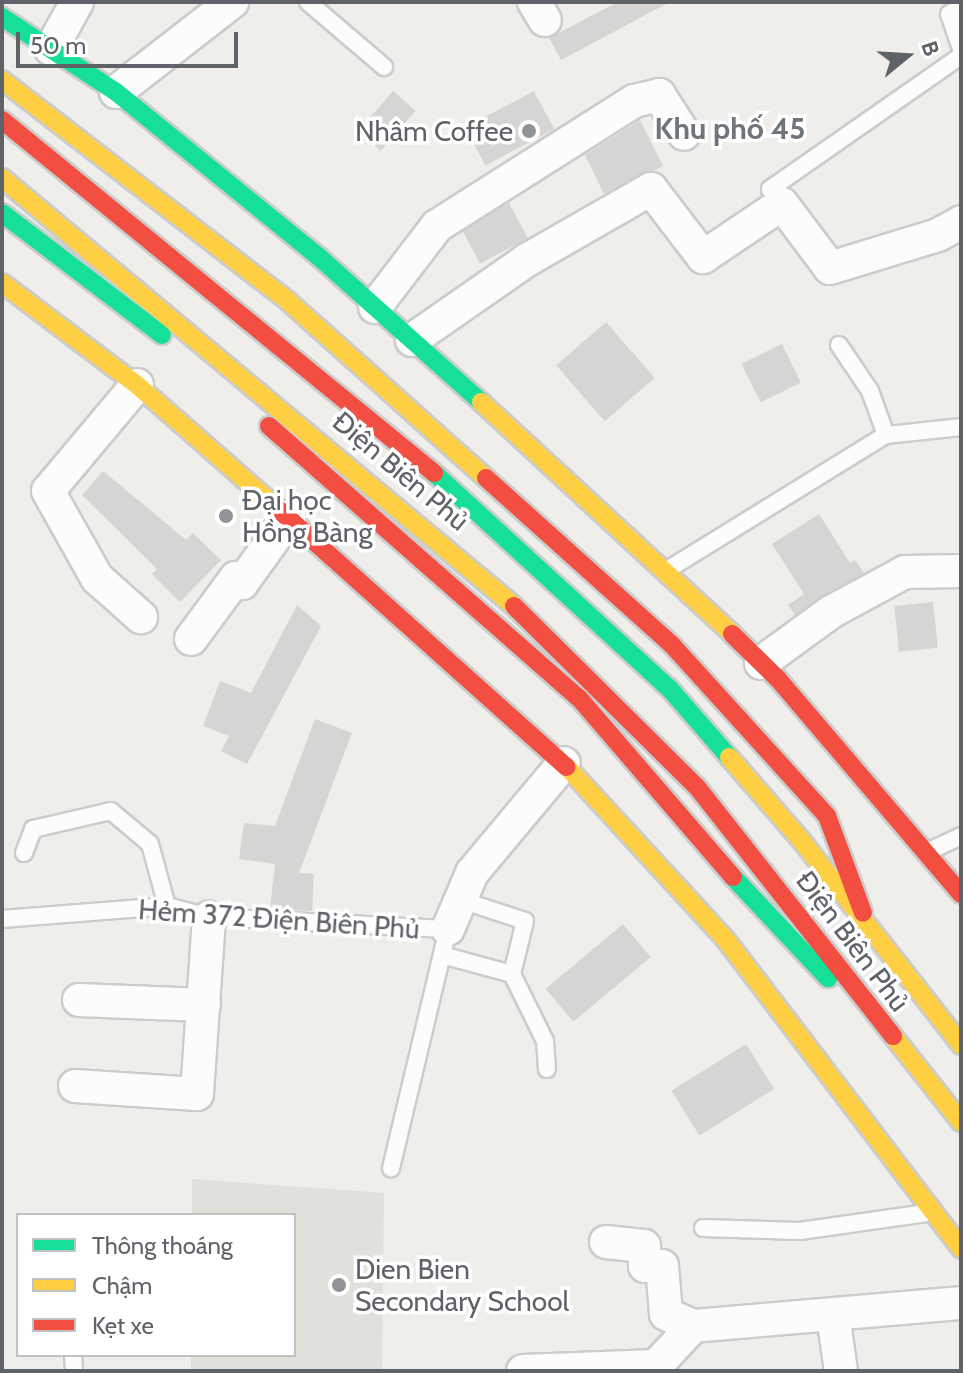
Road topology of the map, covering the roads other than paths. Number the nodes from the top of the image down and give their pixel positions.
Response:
1 (77, 2) edge
2 (232, 2) edge
3 (308, 2) edge
4 (961, 8) edge
5 (2, 17) edge
6 (51, 49) junction
7 (961, 49) edge
8 (961, 56) edge
9 (384, 67) dead end
10 (2, 80) edge
11 (116, 92) junction
12 (2, 120) edge
13 (684, 134) dead end
14 (2, 178) edge
15 (782, 204) junction
16 (2, 213) edge
17 (961, 222) edge
18 (2, 283) edge
19 (375, 307) junction
20 (412, 340) junction
21 (839, 345) dead end
22 (137, 385) junction
23 (961, 427) edge
24 (886, 435) junction
25 (290, 516) junction
26 (666, 571) junction
27 (961, 571) edge
28 (141, 617) dead end
29 (191, 639) dead end
30 (761, 663) junction
31 (564, 763) junction
32 (961, 836) edge
33 (927, 852) junction
34 (24, 853) dead end
35 (961, 894) edge
36 (167, 906) junction
37 (209, 917) junction
38 (2, 919) edge
39 (867, 922) junction
40 (450, 928) junction
41 (512, 974) junction
42 (79, 1000) dead end
43 (204, 1005) junction
44 (896, 1045) junction
45 (961, 1045) edge
46 (547, 1069) dead end
47 (75, 1086) dead end
48 (946, 1105) junction
49 (961, 1122) edge
50 (961, 1136) edge
51 (391, 1168) dead end
52 (933, 1212) junction
53 (703, 1228) dead end
54 (606, 1242) dead end
55 (961, 1249) edge
56 (961, 1303) edge
57 (833, 1315) junction
58 (693, 1326) junction
59 (523, 1371) edge
60 (841, 1371) edge

1 - 6 street
2 - 11 street
3 - 9 lane
4 - 7 lane
5 - 6 main road
6 - 11 main road
8 - 15 lane
10 - 39 main road, Điện Biên Phủ
11 - 19 main road
12 - 39 main road, Điện Biên Phủ
13 - 19 street
14 - 44 main road, Điện Biên Phủ
15 - 17 street
15 - 20 street
16 - 44 main road, Điện Biên Phủ
18 - 22 main road
19 - 20 main road
20 - 26 main road
21 - 24 lane
22 - 25 main road
22 - 28 street
23 - 24 lane
24 - 26 lane
25 - 29 street
25 - 31 main road
26 - 30 main road
27 - 30 street
30 - 33 main road
31 - 40 street, Hẻm 372 Điện Biên Phủ
31 - 52 main road
32 - 33 lane
33 - 35 main road
34 - 36 lane
36 - 37 lane, Hẻm 372 Điện Biên Phủ
36 - 38 lane, Hẻm 372 Điện Biên Phủ
37 - 40 lane, Hẻm 372 Điện Biên Phủ
37 - 43 street
39 - 45 main road, Điện Biên Phủ
40 - 41 lane
40 - 41 lane
40 - 51 lane
41 - 46 lane
42 - 43 street
43 - 47 street
44 - 48 main road
48 - 49 main road
48 - 50 main road
52 - 53 lane
52 - 55 main road
54 - 58 street
56 - 57 street
57 - 58 street
57 - 60 street
58 - 59 street

